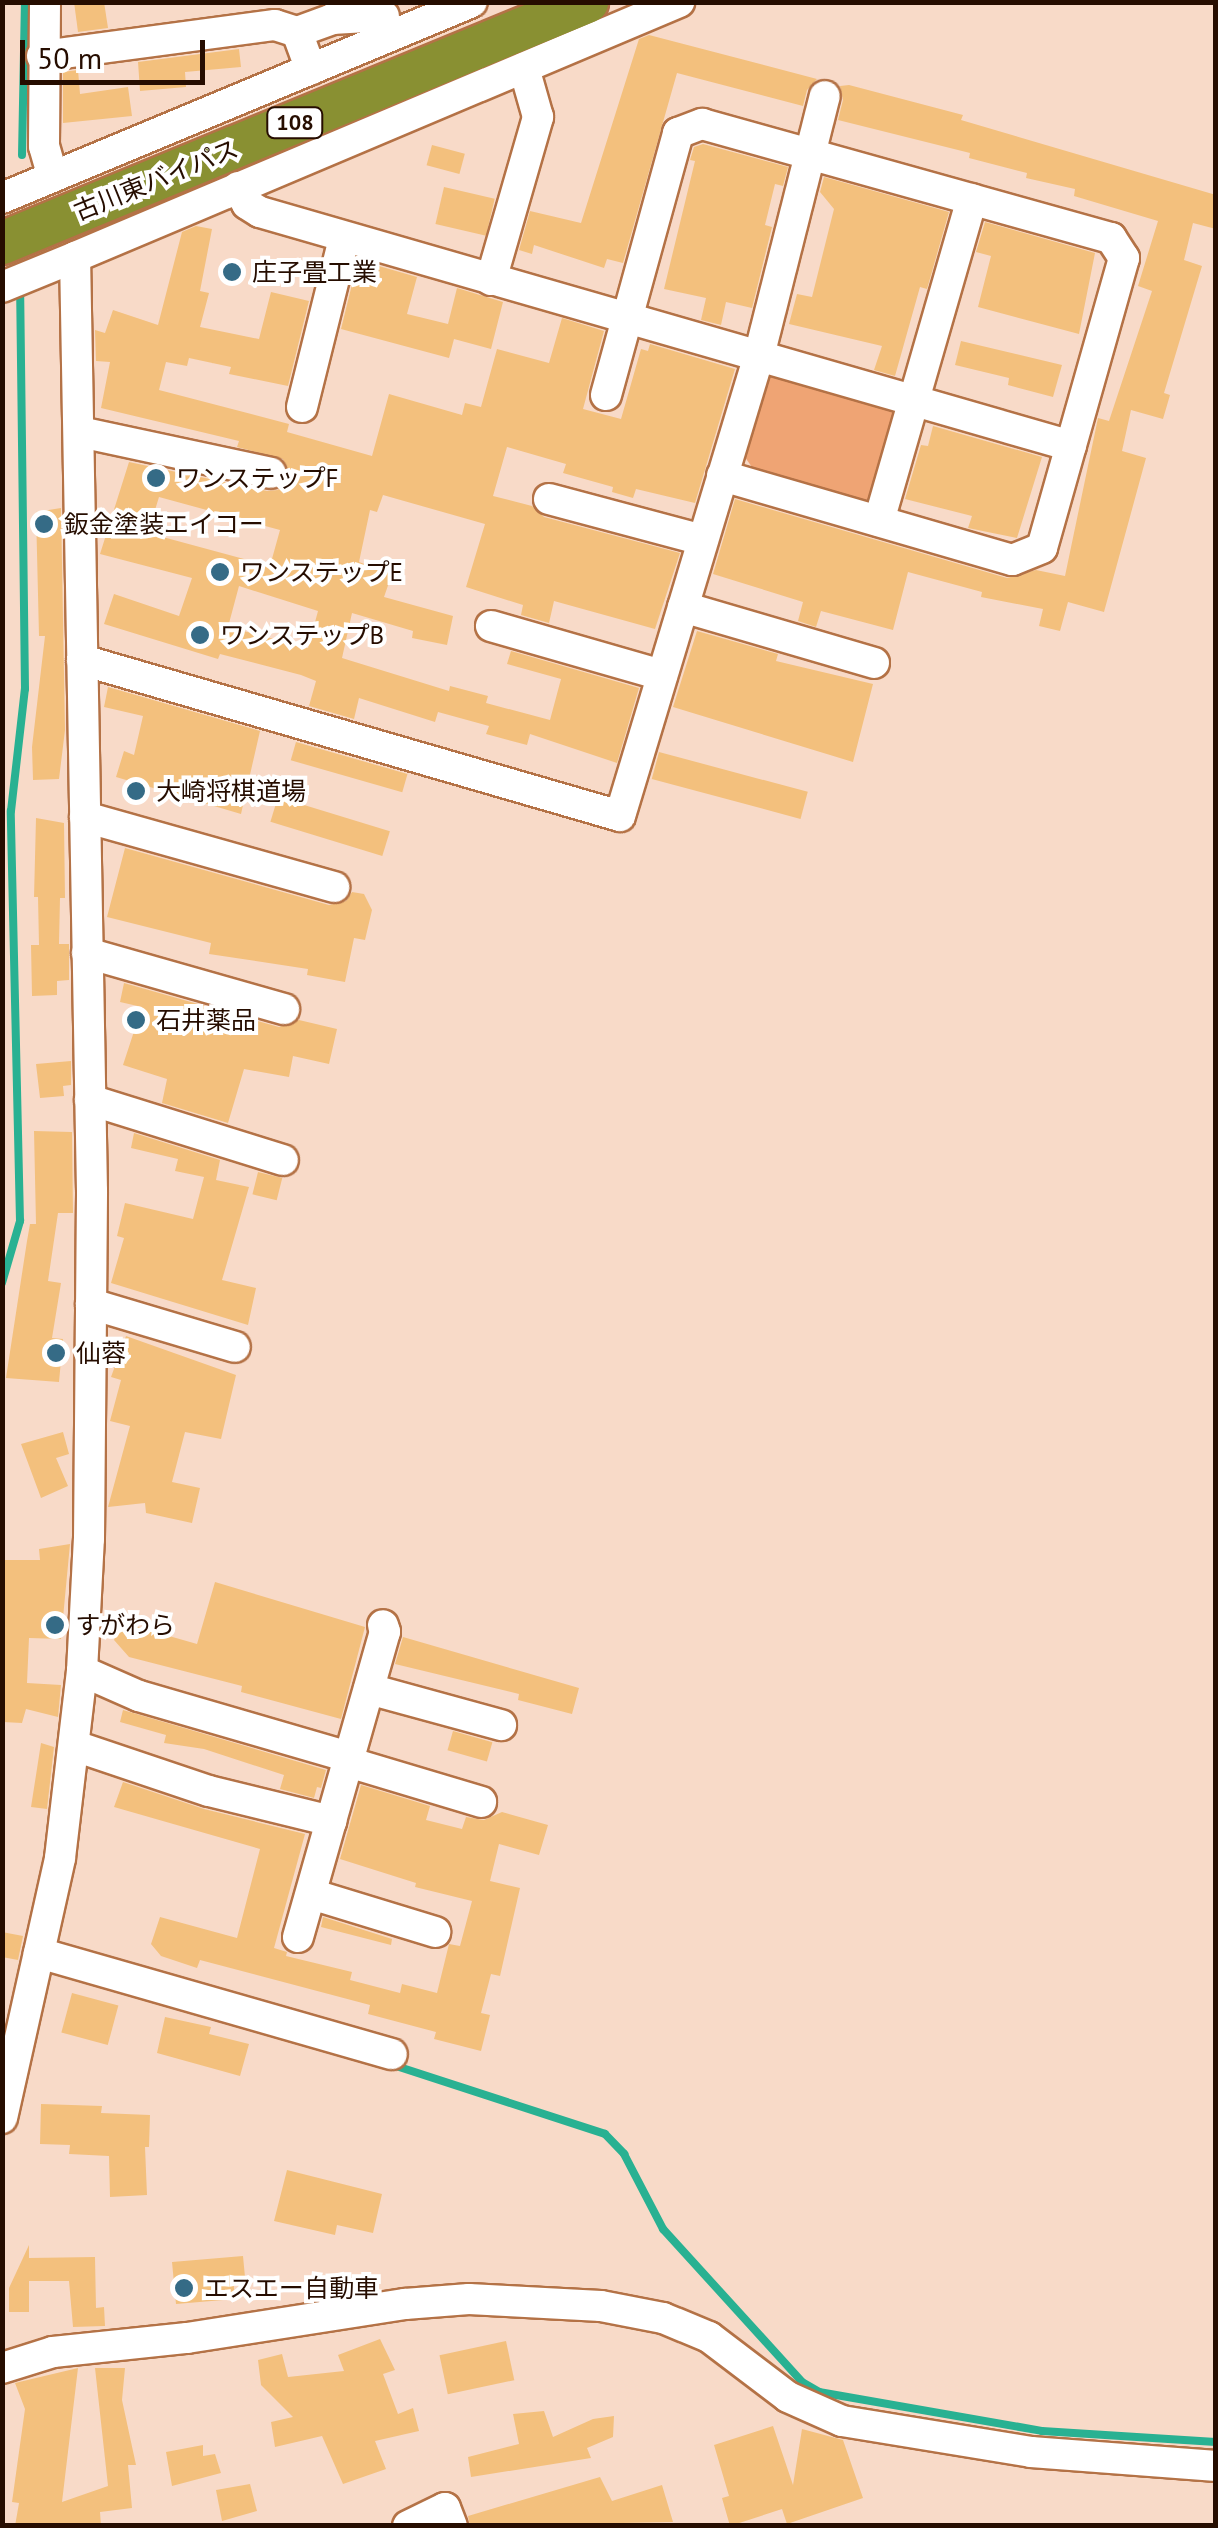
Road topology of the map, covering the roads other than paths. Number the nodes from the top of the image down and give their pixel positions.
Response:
1 (45, 2) edge
2 (472, 2) edge
3 (586, 2) edge
4 (679, 2) edge
5 (384, 16) dead end
6 (296, 32) junction
7 (42, 56) junction
8 (524, 68) junction
9 (311, 70) junction
10 (825, 96) dead end
11 (810, 154) junction
12 (53, 177) junction
13 (238, 186) junction
14 (2, 198) edge
15 (972, 199) junction
16 (344, 238) junction
17 (2, 243) edge
18 (74, 257) junction
19 (491, 280) junction
20 (2, 287) edge
21 (628, 319) junction
22 (759, 356) junction
23 (606, 395) dead end
24 (914, 401) junction
25 (302, 407) dead end
26 (80, 432) junction
27 (1071, 446) junction
28 (271, 473) dead end
29 (722, 476) junction
30 (549, 499) dead end
31 (878, 521) junction
32 (703, 540) junction
33 (683, 607) junction
34 (491, 626) dead end
35 (82, 660) junction
36 (874, 663) dead end
37 (662, 675) junction
38 (84, 818) junction
39 (334, 887) dead end
40 (87, 953) junction
41 (284, 1008) dead end
42 (90, 1100) junction
43 (283, 1160) dead end
44 (92, 1304) junction
45 (235, 1347) dead end
46 (383, 1624) dead end
47 (82, 1671) junction
48 (368, 1689) junction
49 (501, 1725) dead end
50 (75, 1746) junction
51 (349, 1760) junction
52 (481, 1802) dead end
53 (331, 1821) junction
54 (310, 1894) junction
55 (435, 1932) dead end
56 (298, 1937) dead end
57 (39, 1952) junction
58 (392, 2054) dead end
59 (2, 2118) edge
60 (2, 2368) edge
61 (1216, 2466) edge
62 (408, 2526) edge
63 (452, 2526) edge

1 - 7 street
2 - 9 street
3 - 17 highway, 古川東バイパス / 108
4 - 8 street
5 - 6 street
6 - 7 street
6 - 9 street
7 - 12 street
8 - 13 street
8 - 19 street
9 - 12 street
10 - 11 street
11 - 15 street
11 - 21 street
11 - 22 street
12 - 14 street
13 - 16 street
13 - 18 street
15 - 24 street
15 - 27 street
16 - 19 street
16 - 25 street
18 - 20 street
18 - 26 street
19 - 21 street
21 - 22 street
21 - 23 street
22 - 24 street
22 - 29 street
24 - 27 street
24 - 31 street
26 - 28 street
26 - 35 street
27 - 31 street
29 - 31 street
29 - 32 street
30 - 32 street
32 - 33 street
33 - 36 street
33 - 37 street
34 - 37 street
35 - 37 street
35 - 38 street
38 - 39 street
38 - 40 street
40 - 41 street
40 - 42 street
42 - 43 street
42 - 44 street
44 - 45 street
44 - 47 street
46 - 48 street
47 - 50 street
47 - 51 street
48 - 49 street
48 - 51 street
50 - 53 street
50 - 57 street
51 - 52 street
51 - 53 street
53 - 54 street
54 - 55 street
54 - 56 street
57 - 58 street
57 - 59 street
60 - 61 street
62 - 63 street

